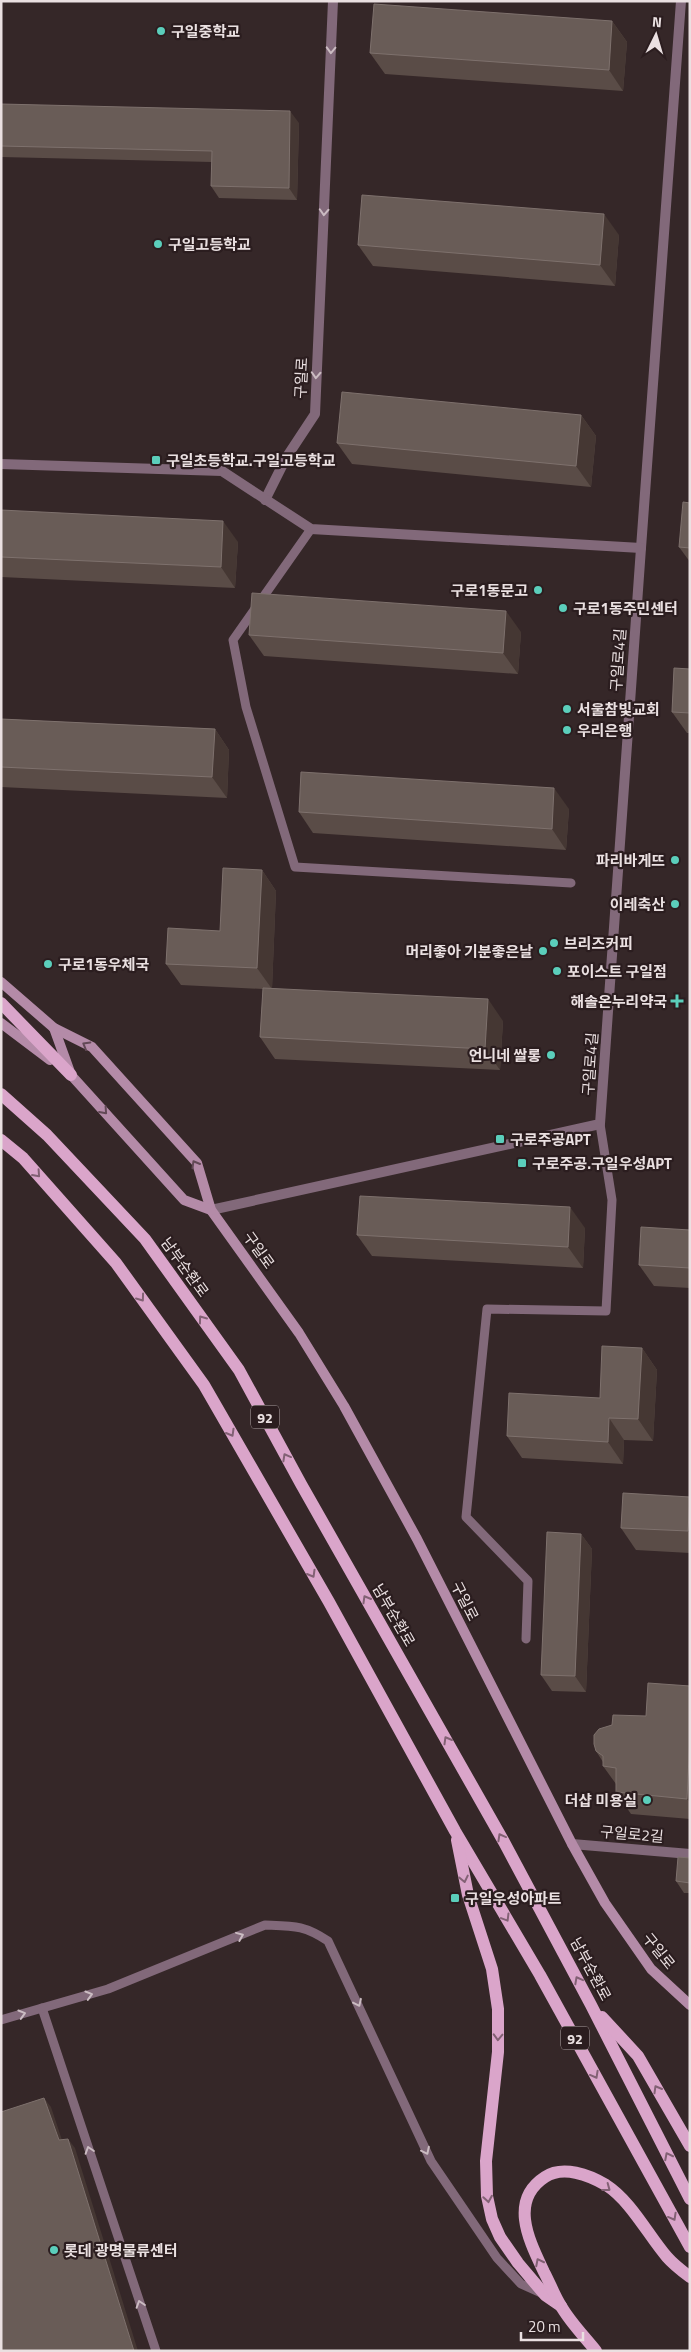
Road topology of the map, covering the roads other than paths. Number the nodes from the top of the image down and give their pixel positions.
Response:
1 (333, 1) edge
2 (681, 1) edge
3 (1, 464) edge
4 (265, 500) junction
5 (311, 529) junction
6 (641, 548) junction
7 (571, 883) dead end
8 (1, 982) edge
9 (1, 1003) edge
10 (1, 1023) edge
11 (54, 1028) junction
12 (71, 1075) junction
13 (1, 1094) edge
14 (600, 1124) junction
15 (1, 1140) edge
16 (1, 1147) edge
17 (23, 1158) junction
18 (211, 1210) junction
19 (526, 1639) dead end
20 (455, 1831) junction
21 (572, 1844) junction
22 (690, 1854) edge
23 (591, 2004) junction
24 (690, 2004) edge
25 (42, 2008) junction
26 (1, 2020) edge
27 (690, 2146) edge
28 (690, 2199) edge
29 (690, 2247) edge
30 (690, 2278) edge
31 (545, 2295) junction
32 (561, 2306) junction
33 (156, 2351) edge
34 (596, 2351) edge

1 -> 4 street, 구일로
2 - 6 street, 구일로4길
3 - 4 street
4 - 5 street
5 - 6 street
5 - 7 lane
6 - 14 street, 구일로4길
8 - 11 main road, 구일로
9 - 12 main road
10 - 12 main road
11 - 12 main road, 구일로
18 -> 11 main road, 구일로
12 -> 18 main road, 구일로
23 -> 13 main road, 남부순환로 / 92
14 - 18 street
14 - 19 lane
15 - 17 main road, 92
16 - 17 main road
17 -> 20 main road, 92
18 - 21 main road, 구일로
20 -> 29 main road, 92
20 -> 31 main road
21 - 22 street, 구일로2길
21 - 24 main road, 구일로
27 -> 23 main road
28 -> 23 main road, 남부순환로 / 92
26 -> 25 lane
25 -> 31 lane
33 -> 25 lane
32 -> 30 main road
31 - 32 main road
32 - 34 main road

